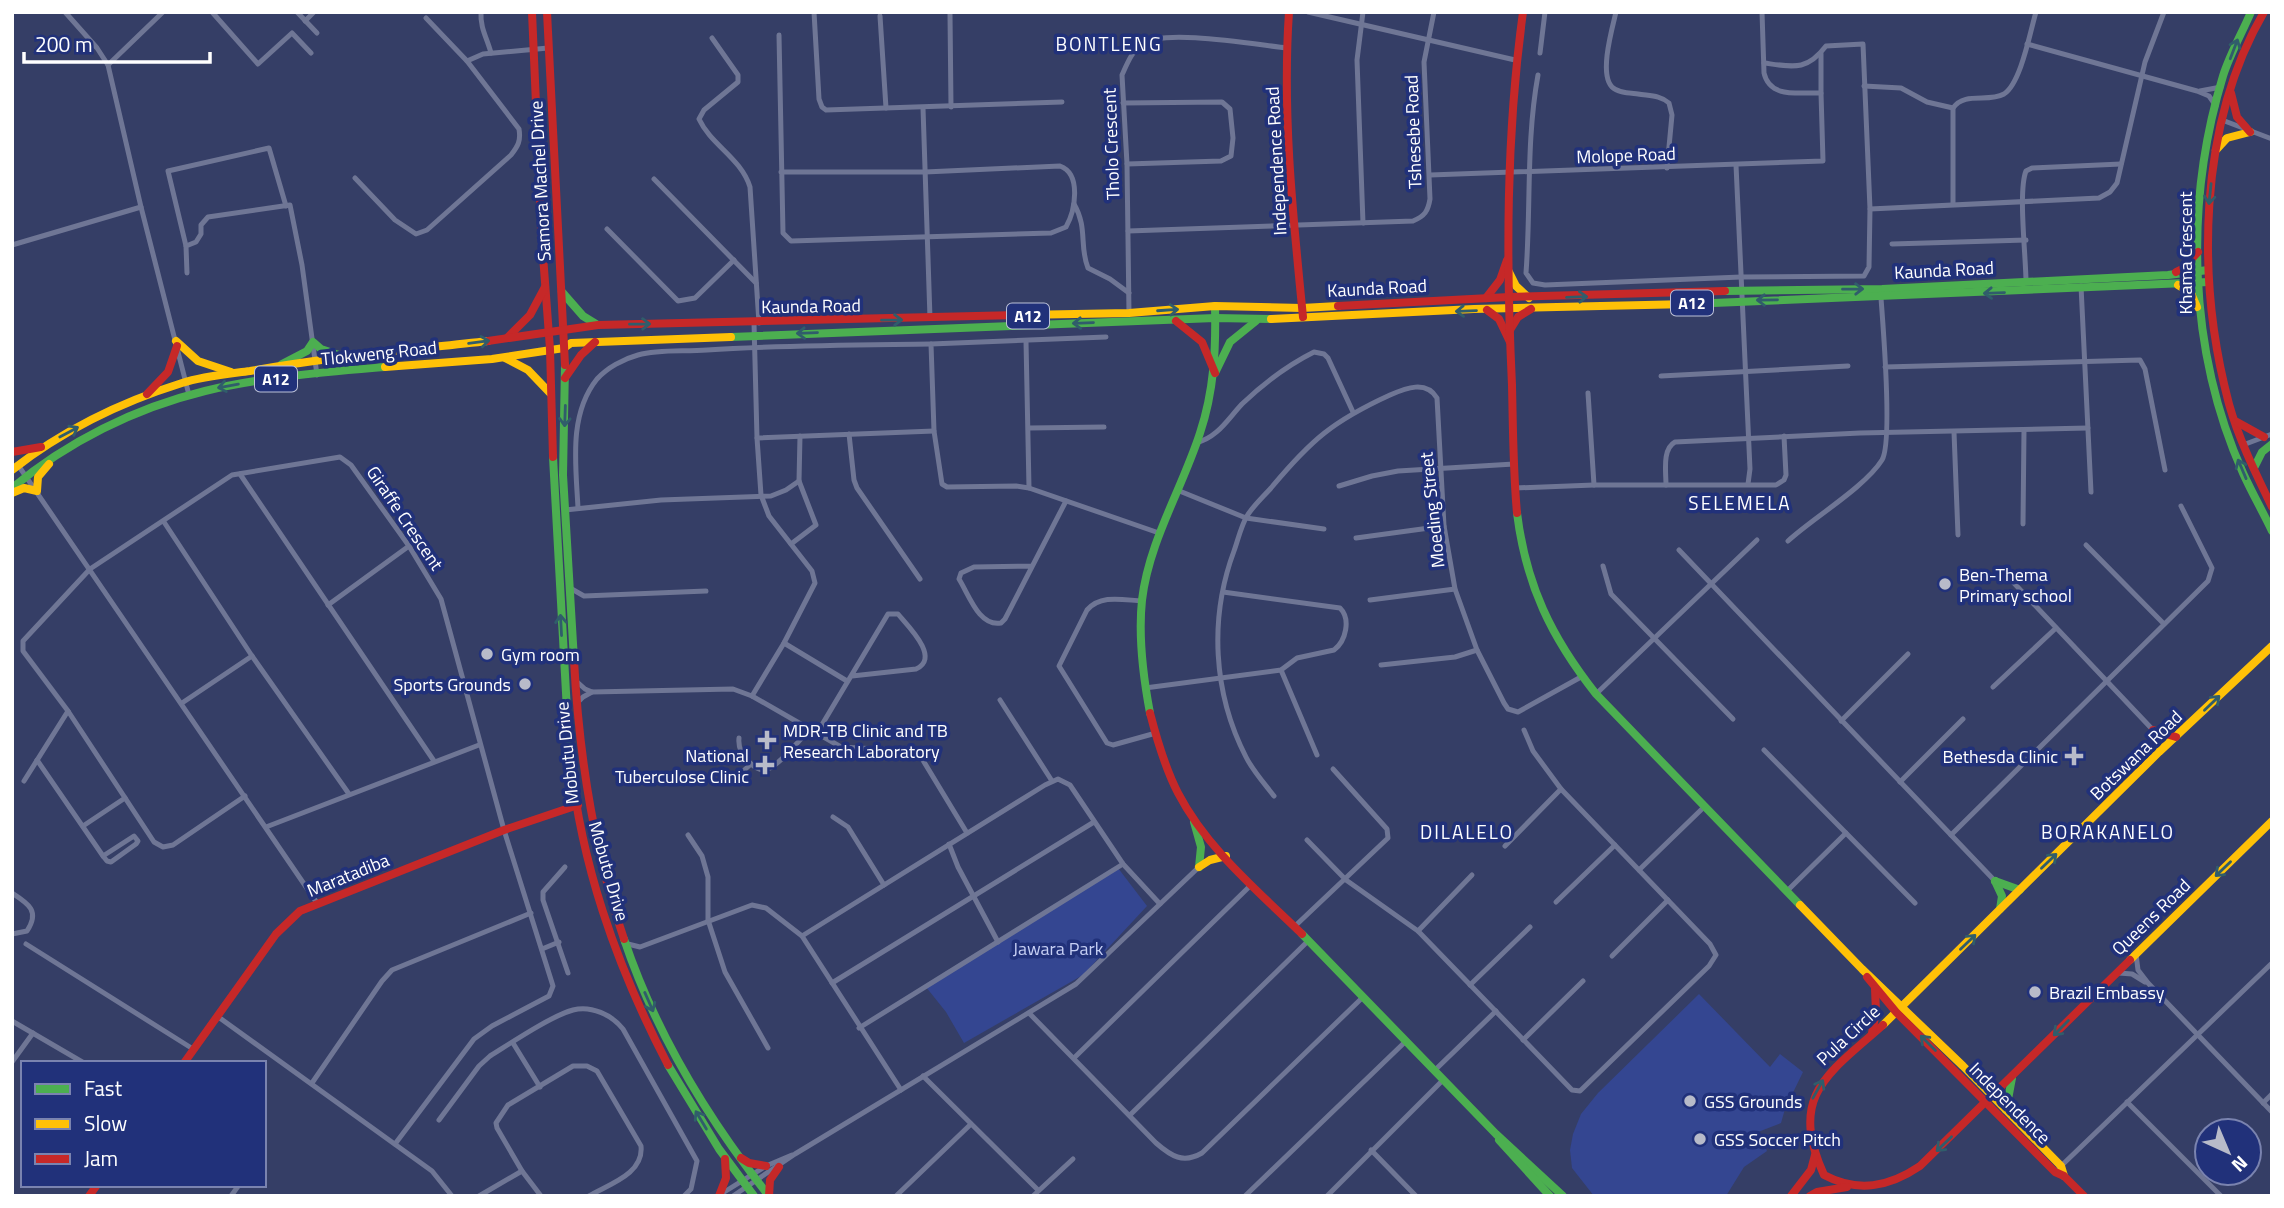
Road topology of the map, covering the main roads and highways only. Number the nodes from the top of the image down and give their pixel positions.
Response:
1 (532, 12) edge
2 (547, 12) edge
3 (1289, 12) edge
4 (1523, 12) edge
5 (2251, 12) edge
6 (2264, 12) edge
7 (2231, 91) junction
8 (2215, 151) junction
9 (2198, 252) junction
10 (1507, 260) junction
11 (1508, 270) junction
12 (2208, 270) junction
13 (2197, 271) junction
14 (2168, 275) junction
15 (2209, 282) junction
16 (2198, 283) junction
17 (2081, 284) junction
18 (2175, 284) junction
19 (545, 287) junction
20 (562, 292) junction
21 (1508, 297) junction
22 (1486, 298) junction
23 (1529, 298) junction
24 (1215, 306) junction
25 (1509, 308) junction
26 (1533, 309) junction
27 (1487, 310) junction
28 (1302, 312) junction
29 (1215, 318) junction
30 (1257, 320) junction
31 (1176, 321) junction
32 (2201, 323) junction
33 (598, 325) junction
34 (1510, 330) junction
35 (562, 331) junction
36 (548, 334) junction
37 (507, 338) junction
38 (595, 342) junction
39 (1510, 342) junction
40 (564, 348) junction
41 (550, 349) junction
42 (346, 358) junction
43 (492, 359) junction
44 (281, 365) junction
45 (232, 372) junction
46 (1214, 373) junction
47 (565, 378) junction
48 (550, 393) junction
49 (146, 395) junction
50 (2235, 421) junction
51 (2268, 435) edge
52 (2272, 444) edge
53 (41, 447) junction
54 (12, 452) edge
55 (63, 452) junction
56 (15, 467) edge
57 (2254, 468) junction
58 (12, 488) edge
59 (12, 493) edge
60 (2272, 508) edge
61 (2272, 531) edge
62 (2272, 646) edge
63 (2176, 737) junction
64 (2159, 752) junction
65 (574, 791) junction
66 (588, 802) junction
67 (576, 806) junction
68 (559, 810) junction
69 (1192, 816) junction
70 (2272, 821) edge
71 (579, 822) junction
72 (1226, 856) junction
73 (2020, 890) junction
74 (2000, 909) junction
75 (1862, 969) junction
76 (1875, 989) junction
77 (1900, 1009) junction
78 (1872, 1033) junction
79 (185, 1061) edge
80 (2012, 1075) junction
81 (1988, 1098) junction
82 (2007, 1110) junction
83 (1496, 1134) junction
84 (736, 1154) junction
85 (1815, 1155) junction
86 (725, 1157) junction
87 (766, 1166) road end
88 (779, 1167) road end
89 (2058, 1169) junction
90 (1850, 1187) junction
91 (719, 1196) edge
92 (754, 1196) edge
93 (769, 1196) edge
94 (1550, 1196) edge
95 (1563, 1196) edge
96 (1791, 1196) edge
97 (1810, 1196) edge
98 (2084, 1196) edge

1 - 19 main road, Samora Machel Drive
2 - 20 main road, Samora Machel Drive
3 - 28 main road, Independence Road
4 - 10 main road
9 -> 5 main road, Khama Crescent
6 - 7 main road, Khama Crescent
7 - 8 main road, Khama Crescent
7 - 8 main road
8 -> 12 main road, Khama Crescent
9 - 13 main road, Khama Crescent
9 - 14 main road
10 - 11 main road
10 - 22 main road
11 - 21 main road
11 - 23 main road
12 - 13 main road, Kaunda Road / A12
12 - 15 main road, Khama Crescent
13 - 14 main road, Kaunda Road / A12
13 - 16 main road, Khama Crescent
14 - 17 main road, Kaunda Road / A12
15 - 16 main road, Kaunda Road / A12
15 - 50 main road, Khama Crescent
16 - 18 main road, Kaunda Road / A12
16 - 32 main road, Khama Crescent
17 - 18 main road, Kaunda Road / A12
23 -> 17 main road, Kaunda Road / A12
17 -> 26 main road, Kaunda Road / A12
18 - 32 main road
19 - 36 main road, Samora Machel Drive
19 - 37 main road
20 - 33 main road
20 - 35 main road, Samora Machel Drive
21 - 22 main road, Kaunda Road / A12
21 - 23 main road, Kaunda Road / A12
21 - 25 main road
22 - 28 main road, Kaunda Road / A12
24 - 28 main road, Kaunda Road / A12
24 - 29 main road
33 -> 24 main road, Kaunda Road / A12
25 - 26 main road, Kaunda Road / A12
25 - 27 main road, Kaunda Road / A12
25 - 34 main road
26 - 34 main road
27 -> 28 main road, Kaunda Road / A12
27 - 39 main road
28 - 30 main road, Kaunda Road / A12
29 - 30 main road, Kaunda Road / A12
29 - 31 main road, Kaunda Road / A12
29 - 46 main road
30 - 46 main road
31 -> 38 main road, Kaunda Road / A12
31 - 46 main road
61 -> 32 main road, Khama Crescent
33 - 35 main road, Kaunda Road / A12
34 - 39 main road
35 - 36 main road, Kaunda Road / A12
35 - 40 main road, Samora Machel Drive
36 - 37 main road, Tlokweng Road / A12
36 - 41 main road
42 -> 37 main road, Tlokweng Road / A12
38 - 40 main road, Kaunda Road / A12
38 - 47 main road
39 - 75 main road
40 - 41 main road, Tlokweng Road / A12
40 - 47 main road, Mobutu Drive
41 - 43 main road, Tlokweng Road / A12
41 - 48 main road, Mobuto Drive
42 - 44 main road, Tlokweng Road / A12
42 - 44 main road
43 - 48 main road
43 -> 55 main road, Tlokweng Road / A12
44 - 45 main road, Tlokweng Road / A12
45 - 49 main road, Tlokweng Road / A12
45 - 49 main road
46 - 69 main road
47 -> 66 main road, Mobutu Drive
65 -> 48 main road, Mobuto Drive
53 -> 49 main road, Tlokweng Road / A12
50 - 51 main road
50 - 57 main road, Khama Crescent
52 - 57 main road
53 - 54 main road
53 - 56 main road, Tlokweng Road / A12
55 - 58 main road, Tlokweng Road / A12
55 - 59 main road
57 - 60 main road, Khama Crescent
63 -> 62 main road, Botswana Road
63 - 64 main road, Botswana Road
63 - 64 main road
73 -> 64 main road, Botswana Road
65 - 67 main road, Mobuto Drive
65 - 68 main road
66 - 67 main road, Maratadiba
66 -> 84 main road, Mobutu Drive
67 - 68 main road, Maratadiba
67 - 71 main road, Mobuto Drive
68 - 71 main road
68 - 79 main road, Maratadiba
69 - 72 main road
69 - 72 main road
70 -> 80 main road, Queens Road
86 -> 71 main road, Mobuto Drive
72 - 83 main road
73 - 74 main road, Botswana Road
73 - 74 main road
77 -> 74 main road, Botswana Road
75 - 76 main road
75 - 77 main road
76 - 77 main road
76 - 78 main road
77 - 78 main road, Pula Circle
77 - 81 main road, Independence
85 -> 78 main road, Pula Circle
80 - 81 main road, Queens Road
80 - 82 main road
81 - 82 main road, Independence
81 - 89 main road, Independence
81 -> 90 main road
82 - 89 main road, Independence
83 - 94 main road
83 - 95 main road
84 - 87 main road
84 - 93 main road, Mobutu Drive
85 - 90 main road
85 - 96 main road
86 - 91 main road
86 - 92 main road, Mobuto Drive
88 - 93 main road
89 - 98 main road, Independence
90 - 97 main road

